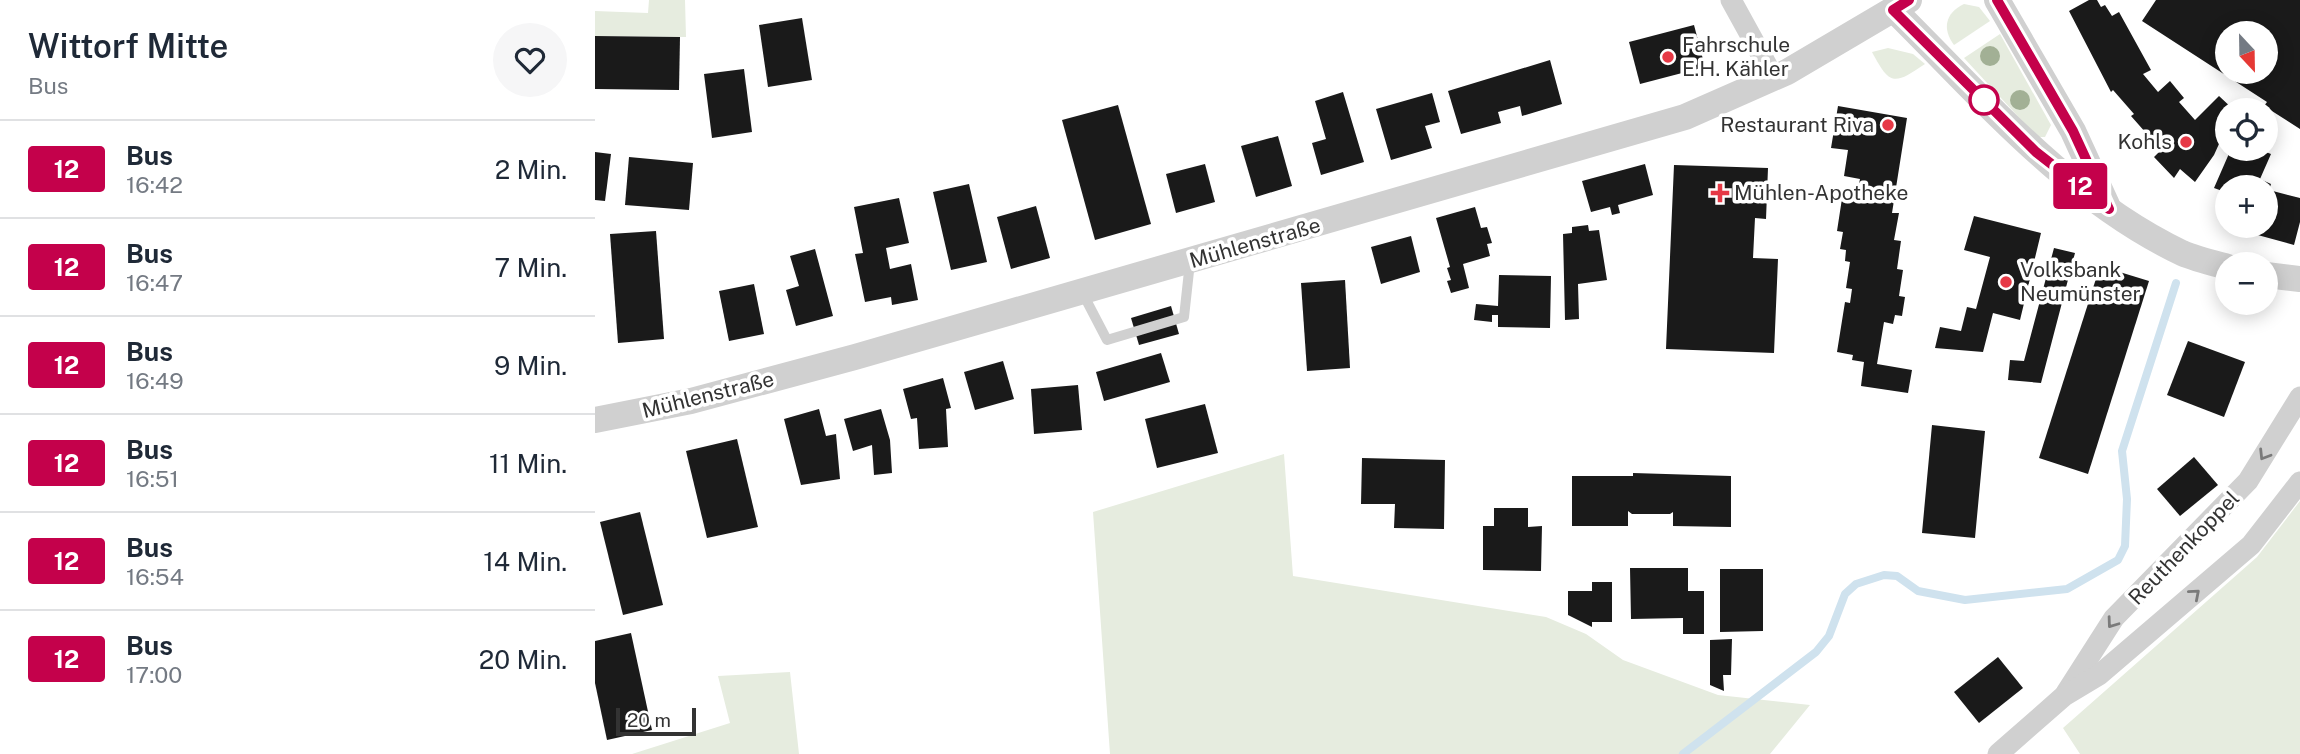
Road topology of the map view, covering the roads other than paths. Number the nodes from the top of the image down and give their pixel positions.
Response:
1 (1731, 0) edge
2 (1997, 0) edge
3 (1901, 5) edge
4 (1775, 78) junction
5 (2109, 209) junction
6 (1189, 262) junction
7 (2215, 264) edge
8 (2278, 276) edge
9 (2300, 278) edge
10 (1082, 292) junction
11 (2300, 397) edge
12 (595, 420) edge
13 (2300, 482) edge
14 (2064, 696) junction
15 (1998, 754) edge

1 - 4 street
2 - 5 street
3 - 4 street, Mühlenstraße
3 - 5 street, Mühlenstraße
4 - 6 street, Mühlenstraße
5 - 7 street, Mühlenstraße
6 - 10 street, Mühlenstraße
6 - 10 lane
8 - 9 street
10 - 12 street, Mühlenstraße
11 -> 14 street, Reuthenkoppel
14 -> 13 street, Reuthenkoppel
14 - 15 street, Reuthenkoppel

